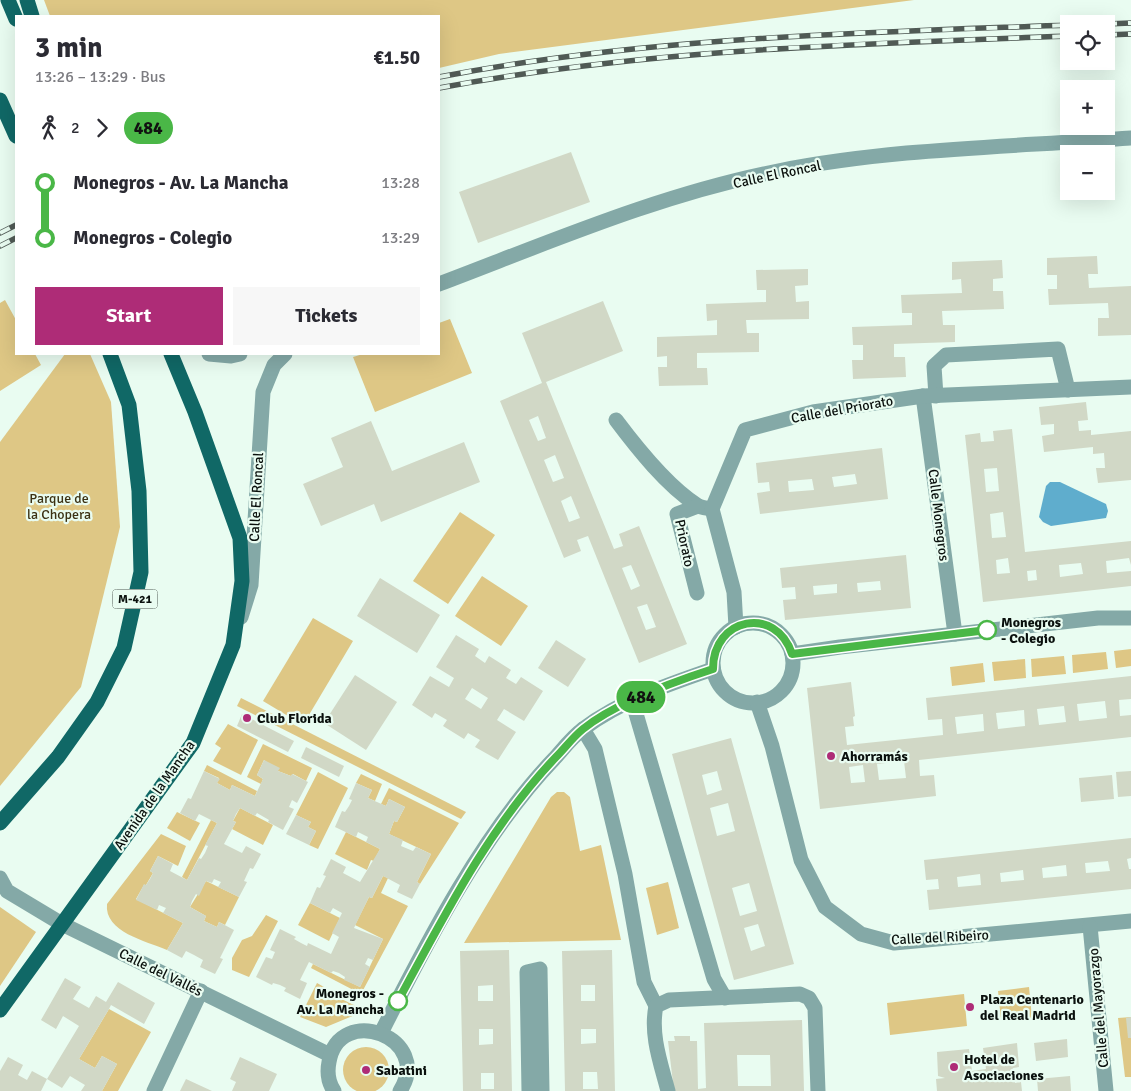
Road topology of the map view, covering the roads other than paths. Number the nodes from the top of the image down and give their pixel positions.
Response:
1 (8, 0) edge
2 (27, 0) edge
3 (32, 15) edge
4 (15, 17) edge
5 (0, 100) edge
6 (15, 134) edge
7 (1131, 138) edge
8 (440, 284) edge
9 (110, 355) edge
10 (171, 355) edge
11 (220, 355) edge
12 (236, 355) edge
13 (284, 355) edge
14 (1131, 387) edge
15 (1068, 390) junction
16 (930, 396) junction
17 (616, 420) dead end
18 (705, 508) junction
19 (697, 593) dead end
20 (1131, 618) edge
21 (736, 626) junction
22 (954, 634) junction
23 (233, 645) junction
24 (792, 654) junction
25 (713, 669) junction
26 (632, 700) junction
27 (757, 702) junction
28 (583, 729) junction
29 (11, 810) junction
30 (0, 823) edge
31 (0, 832) edge
32 (0, 878) edge
33 (1131, 921) edge
34 (62, 924) junction
35 (1090, 926) junction
36 (202, 991) junction
37 (724, 998) junction
38 (656, 1006) junction
39 (0, 1010) edge
40 (381, 1033) junction
41 (330, 1055) junction
42 (402, 1090) edge
43 (154, 1091) edge
44 (334, 1091) edge
45 (529, 1091) edge
46 (542, 1091) edge
47 (668, 1091) edge
48 (818, 1091) edge
49 (1106, 1091) edge

1 - 4 main road
2 - 3 main road
5 - 6 main road
7 - 8 street, Calle El Roncal
9 - 29 main road, M-421
10 - 23 main road, Avenida de la Mancha
11 - 12 street
13 - 23 street, Calle El Roncal
14 - 15 street, Calle del Priorato
15 - 16 street, Calle del Priorato
15 - 16 street
16 - 18 street, Calle del Priorato
16 - 22 street, Calle Monegros
17 - 18 street
18 - 19 street, Priorato
18 - 21 street
20 - 22 street
21 - 24 street
21 - 25 street
22 - 24 street
23 - 34 main road, Avenida de la Mancha
24 - 27 street
25 - 26 street
25 - 27 street
26 - 28 street
26 - 37 street
27 - 35 street, Calle del Ribeiro
28 - 38 street
28 - 40 street
29 - 30 main road, M-421
29 - 31 street
32 - 34 street, Calle del Vallés
33 - 35 street, Calle del Ribeiro
34 - 36 street, Calle del Vallés
34 - 39 main road, Avenida de la Mancha
35 - 49 street, Calle del Mayorazgo
36 - 41 street, Calle del Vallés
36 - 43 street
37 - 38 street
37 - 48 street
38 - 47 street
40 - 41 street
40 - 42 street
41 - 44 street
45 - 46 street

